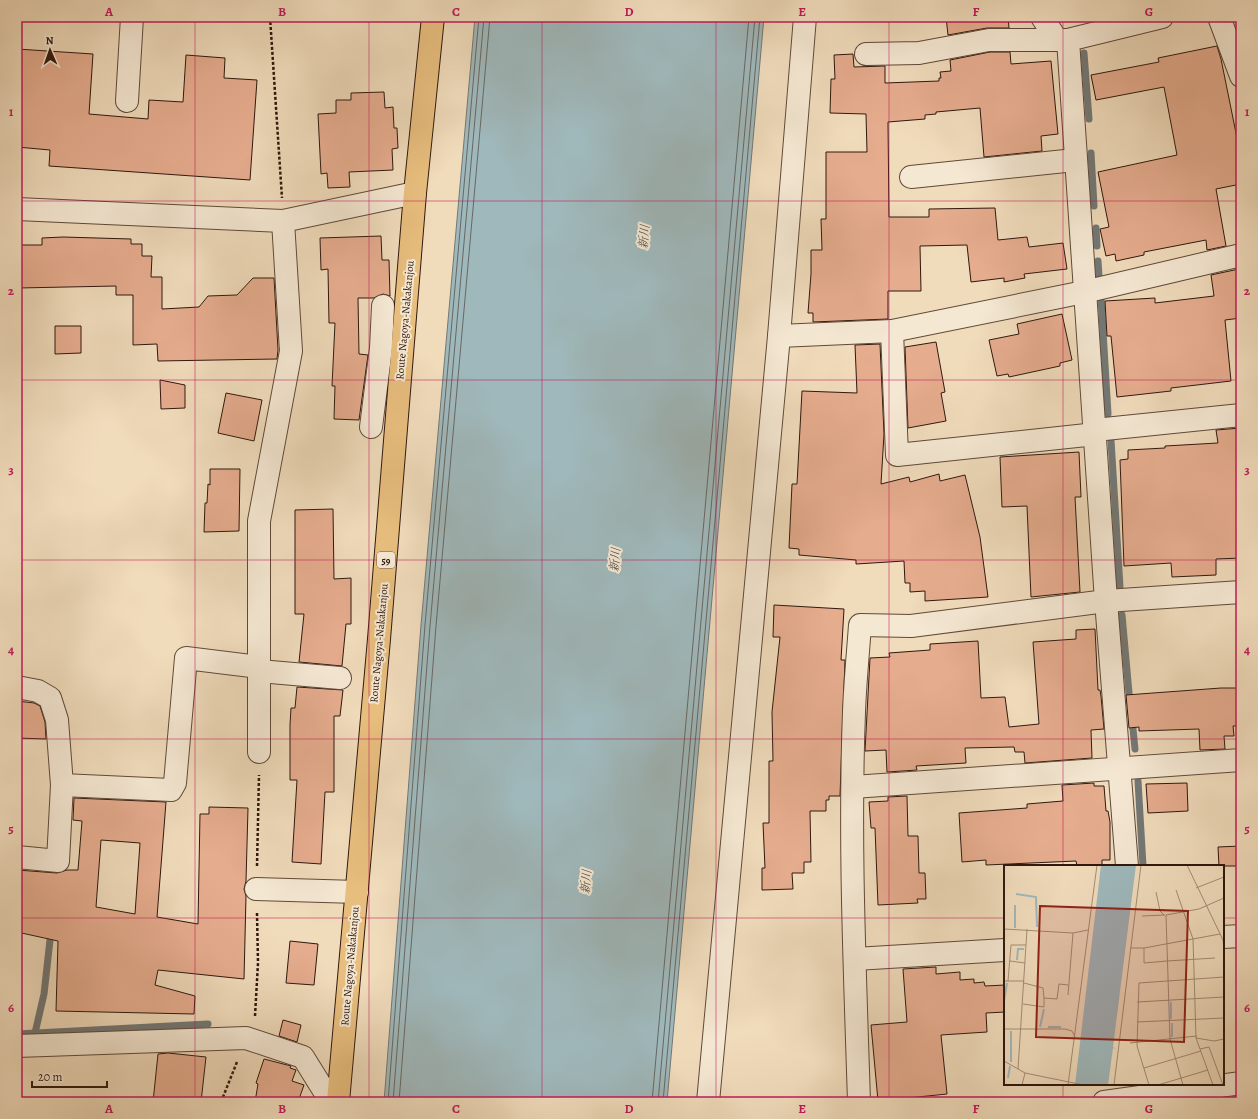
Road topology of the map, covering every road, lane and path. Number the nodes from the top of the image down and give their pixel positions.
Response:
1 (132, 17) edge
2 (270, 17) edge
3 (433, 17) edge
4 (805, 17) edge
5 (1042, 17) edge
6 (1162, 17) edge
7 (1219, 17) edge
8 (1062, 40) junction
9 (866, 54) dead end
10 (1241, 76) edge
11 (127, 101) dead end
12 (1075, 160) junction
13 (911, 177) dead end
14 (415, 193) junction
15 (17, 209) edge
16 (283, 221) junction
17 (1241, 254) edge
18 (1084, 292) junction
19 (384, 306) dead end
20 (892, 331) junction
21 (779, 336) junction
22 (382, 348) junction
23 (403, 348) junction
24 (1241, 415) edge
25 (371, 427) dead end
26 (1096, 432) junction
27 (1241, 592) edge
28 (1106, 601) junction
29 (259, 669) junction
30 (340, 678) dead end
31 (17, 687) edge
32 (259, 752) joint
33 (1241, 760) edge
34 (1120, 768) junction
35 (62, 785) junction
36 (853, 787) junction
37 (17, 857) edge
38 (1127, 865) edge
39 (256, 888) junction
40 (357, 892) junction
41 (1241, 936) edge
42 (1224, 937) edge
43 (1004, 950) edge
44 (855, 959) junction
45 (246, 1038) junction
46 (17, 1046) edge
47 (1241, 1083) edge
48 (1223, 1085) edge
49 (1224, 1085) edge
50 (1143, 1094) edge
51 (221, 1102) edge
52 (331, 1102) edge
53 (338, 1102) edge
54 (708, 1102) edge
55 (859, 1102) edge
56 (1104, 1102) edge

1 - 11 street
2 - 16 path
3 - 14 main road, Route Nagoya-Nakakanjou / 59
4 - 21 street
5 - 8 street
6 - 8 street
7 - 10 street
8 - 9 street
8 - 12 street
12 - 13 street
12 - 18 street
14 - 16 street
14 - 23 main road, Route Nagoya-Nakakanjou / 59
15 - 16 street
16 - 29 street
17 - 18 street
18 - 20 street
18 - 26 street
19 - 22 street
20 - 21 street
20 - 26 street
21 - 54 street
22 - 23 street
22 - 25 street
23 - 40 main road, Route Nagoya-Nakakanjou / 59
24 - 26 street
26 - 28 street
27 - 28 street
28 - 34 street
28 - 36 street
29 - 30 street
29 - 32 street
29 - 35 street
31 - 35 street
32 - 39 path
33 - 34 street
34 - 36 street
34 - 38 street
35 - 37 street
36 - 44 street
39 - 40 street
39 - 45 path
40 - 53 main road, Route Nagoya-Nakakanjou / 59
41 - 42 street
43 - 44 street
44 - 55 street
45 - 46 street
45 - 51 path
45 - 52 street
47 - 49 street
48 - 50 street
50 - 56 street

